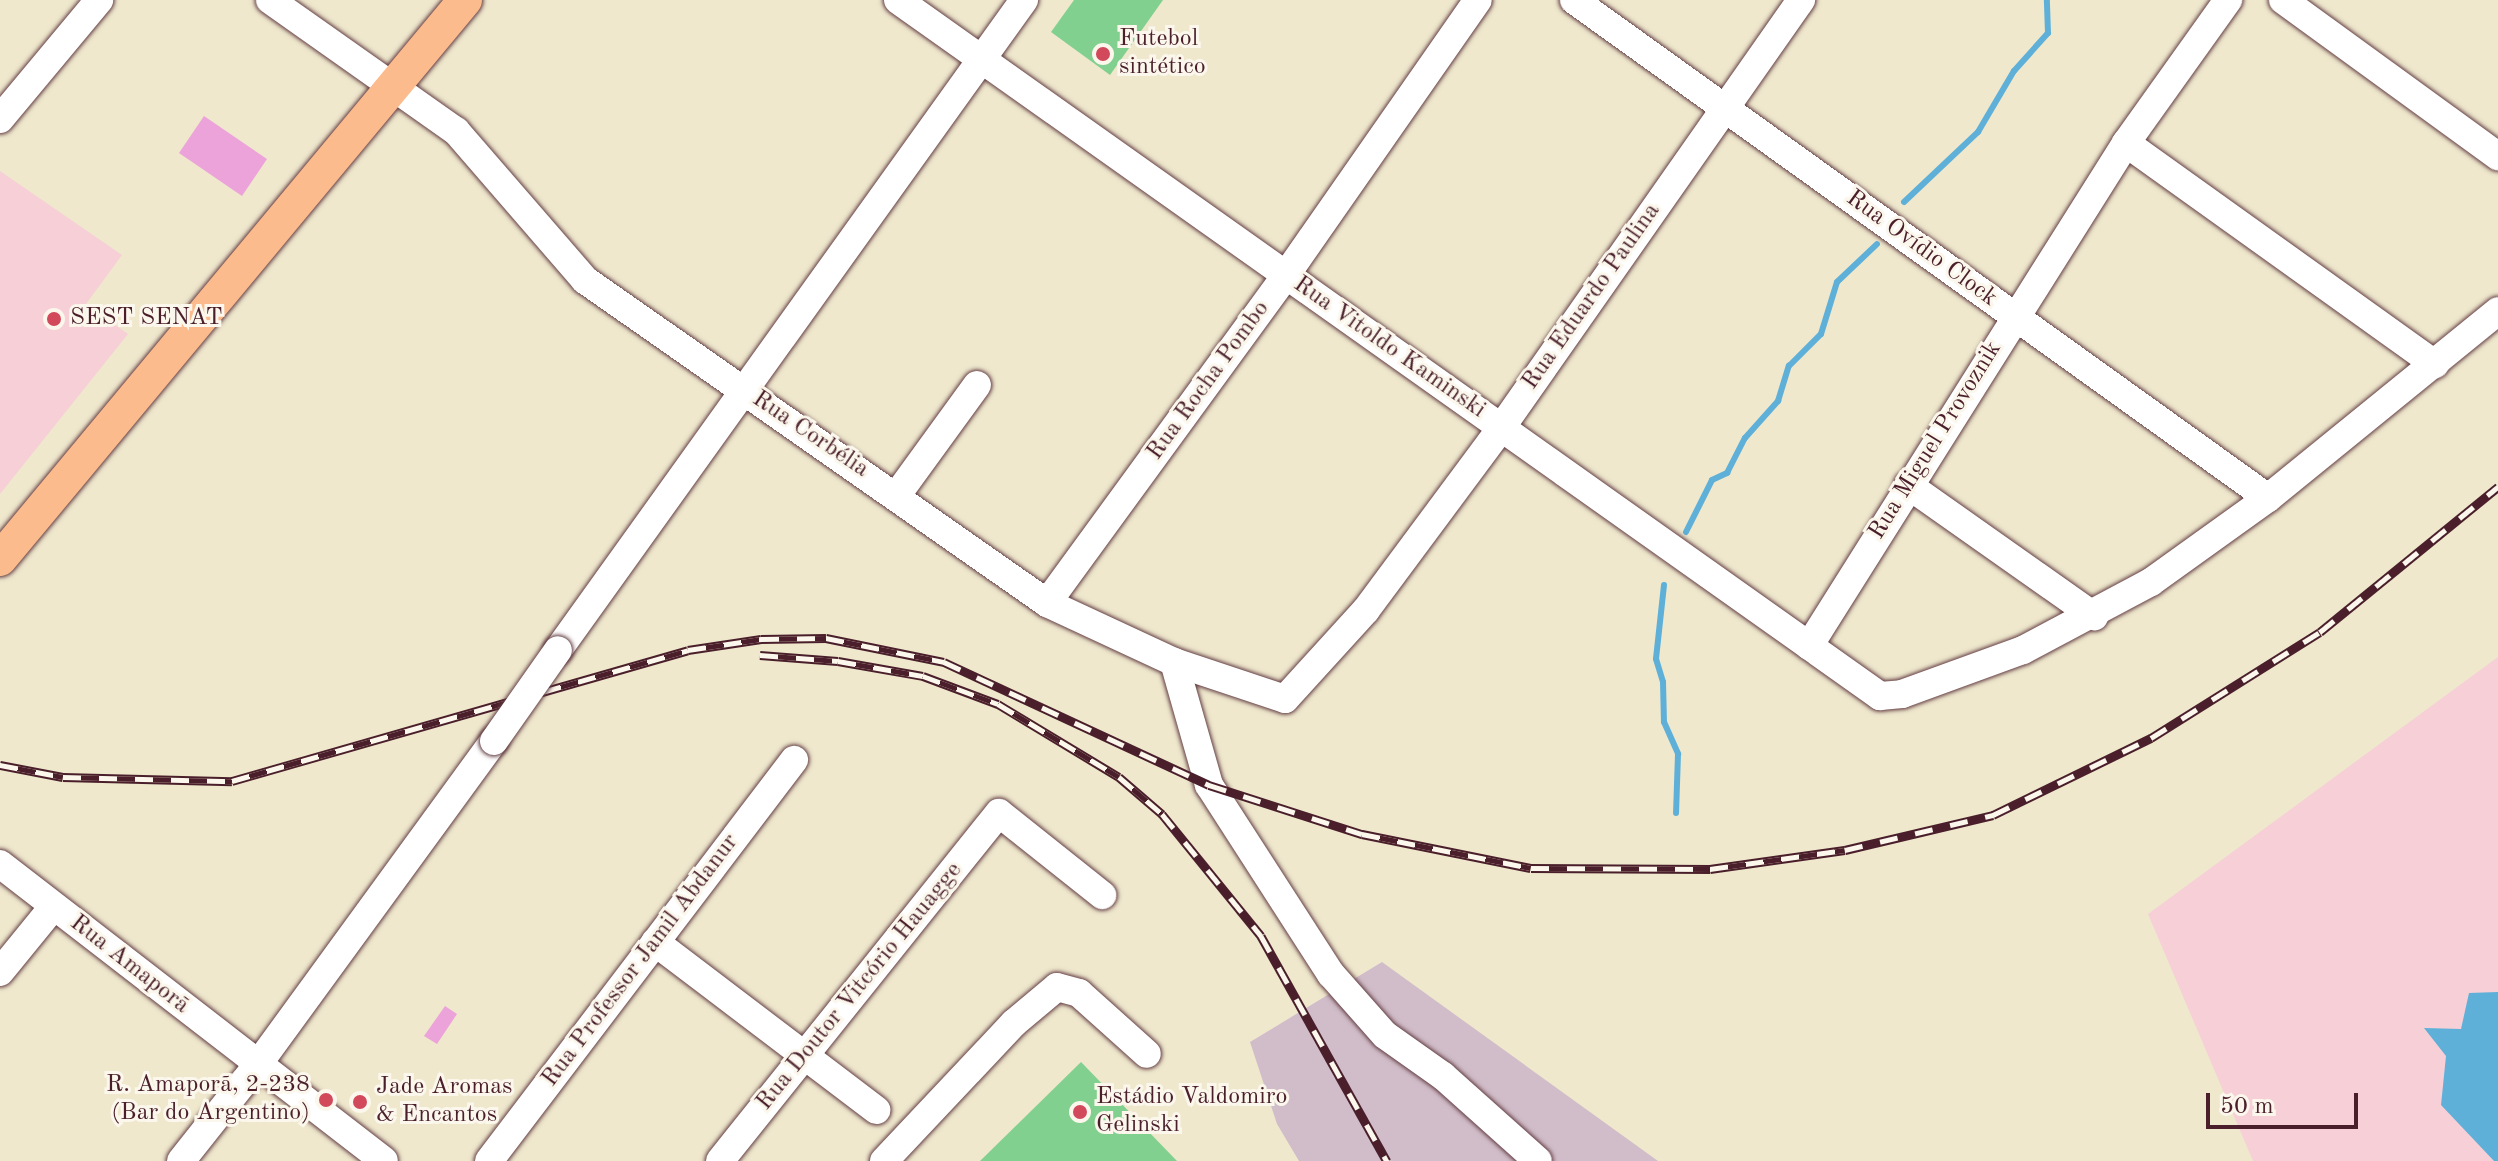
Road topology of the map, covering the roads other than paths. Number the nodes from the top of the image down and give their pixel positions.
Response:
1 (99, 0) edge
2 (270, 0) edge
3 (465, 0) edge
4 (898, 0) edge
5 (1024, 0) edge
6 (1478, 0) edge
7 (1574, 0) edge
8 (1801, 0) edge
9 (2228, 0) edge
10 (2283, 0) edge
11 (982, 59) junction
12 (393, 86) junction
13 (1724, 108) junction
14 (0, 119) edge
15 (2126, 143) junction
16 (2498, 156) edge
17 (1286, 275) junction
18 (2498, 311) edge
19 (2014, 316) junction
20 (2435, 364) junction
21 (977, 385) dead end
22 (743, 389) junction
23 (1501, 428) junction
24 (1908, 485) junction
25 (897, 495) junction
26 (2268, 498) junction
27 (0, 559) edge
28 (1047, 603) junction
29 (2094, 616) junction
30 (1809, 646) junction
31 (1174, 662) junction
32 (1285, 699) joint
33 (794, 760) dead end
34 (0, 864) edge
35 (1102, 895) dead end
36 (53, 907) junction
37 (655, 942) junction
38 (0, 972) edge
39 (1147, 1054) dead end
40 (804, 1056) junction
41 (259, 1063) junction
42 (876, 1110) dead end
43 (181, 1161) edge
44 (384, 1161) edge
45 (489, 1161) edge
46 (720, 1161) edge
47 (884, 1161) edge
48 (1538, 1161) edge

1 - 14 street
2 - 12 street, Rua Corbélia
3 - 12 main road
4 - 11 street, Rua Vitoldo Kaminski
5 - 11 street
6 - 17 street, Rua Rocha Pombo
7 - 13 street, Rua Ovídio Clock
8 - 13 street, Rua Eduardo Paulina
9 - 15 street, Rua Miguel Provoznik
10 - 16 street
11 - 17 street, Rua Vitoldo Kaminski
11 - 22 street
12 - 22 street, Rua Corbélia
12 - 27 main road
13 - 19 street, Rua Ovídio Clock
13 - 23 street, Rua Eduardo Paulina
15 - 19 street, Rua Miguel Provoznik
15 - 20 street
17 - 23 street, Rua Vitoldo Kaminski
17 - 28 street, Rua Rocha Pombo
18 - 20 street
19 - 24 street, Rua Miguel Provoznik
19 - 26 street, Rua Ovídio Clock
20 - 26 street
21 - 25 street
22 - 25 street, Rua Corbélia
22 - 41 street, bridge
23 - 30 street, Rua Vitoldo Kaminski
23 - 32 street, Rua Eduardo Paulina
24 - 29 street
24 - 30 street, Rua Miguel Provoznik
25 - 28 street, Rua Corbélia
26 - 29 street
28 - 31 street, Rua Corbélia
29 - 30 street, Rua Vitoldo Kaminski
31 - 32 street, Rua Corbélia
31 - 48 street
33 - 37 street, Rua Professor Jamil Abdanur
34 - 36 street, Rua Amaporã
35 - 40 street, Rua Doutor Vitcório Hauagge
36 - 38 street
36 - 41 street, Rua Amaporã
37 - 40 street
37 - 45 street, Rua Professor Jamil Abdanur
39 - 47 street
40 - 42 street
40 - 46 street, Rua Doutor Vitcório Hauagge
41 - 43 street
41 - 44 street, Rua Amaporã

